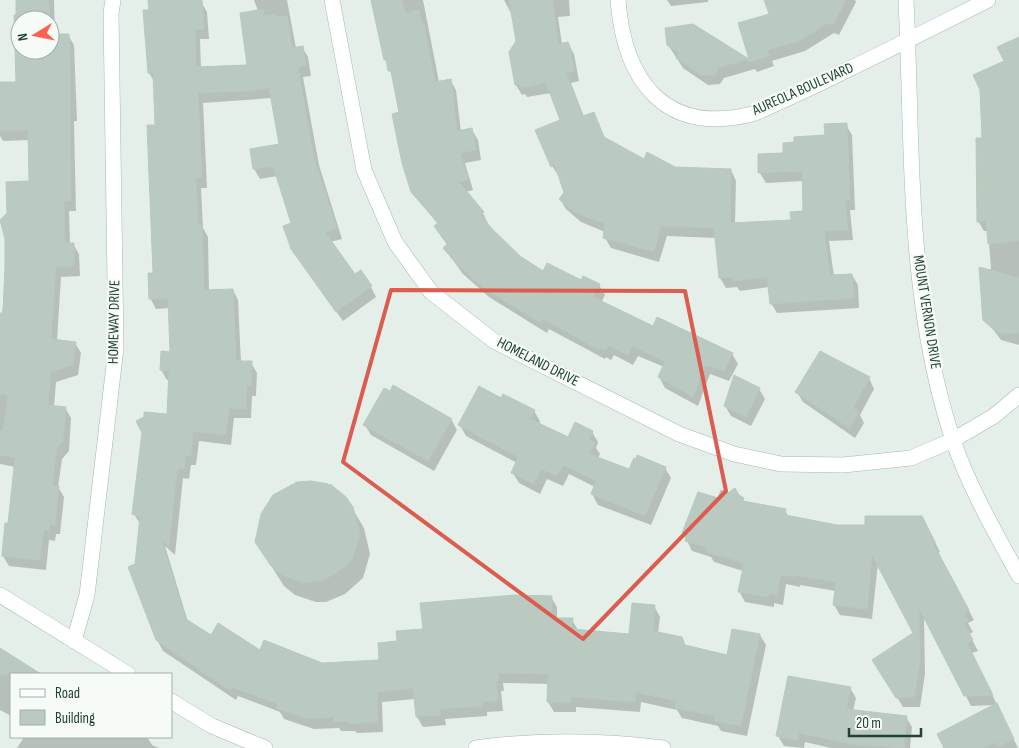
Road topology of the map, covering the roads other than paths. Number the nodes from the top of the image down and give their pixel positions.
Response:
1 (113, 0) edge
2 (332, 0) edge
3 (618, 0) edge
4 (906, 0) edge
5 (988, 0) edge
6 (908, 41) junction
7 (1019, 396) edge
8 (954, 440) junction
9 (1019, 576) edge
10 (0, 595) edge
11 (74, 641) junction
12 (126, 673) edge
13 (172, 702) edge
14 (265, 748) edge
15 (476, 748) edge
16 (663, 748) edge

1 - 11 street, HOMEWAY DRIVE
2 - 8 street, HOMELAND DRIVE
3 - 6 street, AUREOLA BOULEVARD
4 - 6 street, MOUNT VERNON DRIVE
5 - 6 street, AUREOLA BOULEVARD
6 - 8 street, MOUNT VERNON DRIVE
7 - 8 street, HOMELAND DRIVE
8 - 9 street, MOUNT VERNON DRIVE
10 - 11 street
11 - 12 street
13 - 14 street
15 - 16 street

